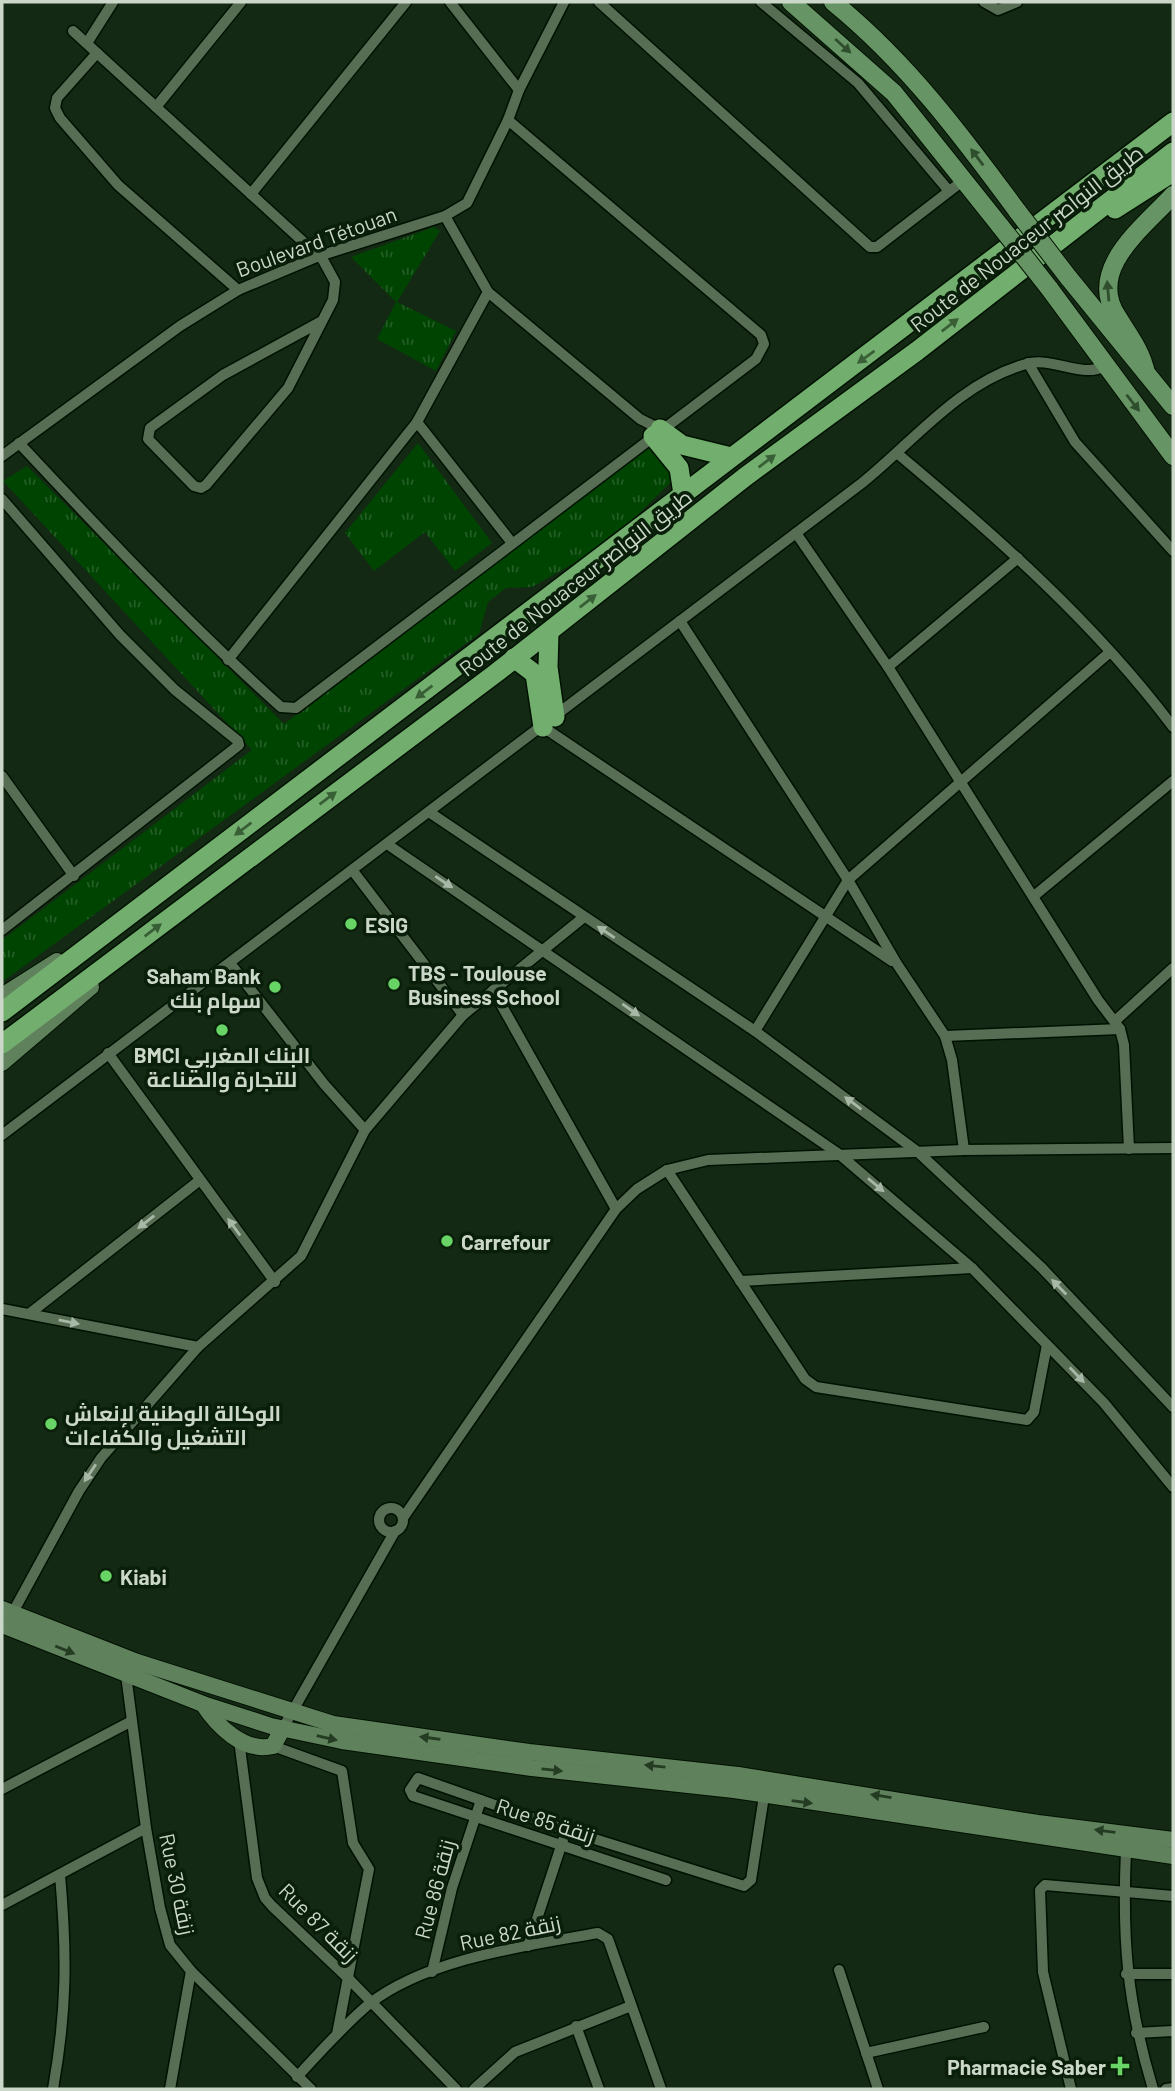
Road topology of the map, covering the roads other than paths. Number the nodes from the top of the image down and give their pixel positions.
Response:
1 (113, 2) edge
2 (241, 2) edge
3 (406, 2) edge
4 (450, 2) edge
5 (564, 2) edge
6 (599, 2) edge
7 (761, 2) edge
8 (791, 2) edge
9 (833, 2) edge
10 (984, 2) edge
11 (1017, 2) edge
12 (73, 31) dead end
13 (87, 43) junction
14 (97, 53) junction
15 (519, 90) junction
16 (156, 107) junction
17 (508, 120) junction
18 (1173, 122) edge
19 (1173, 152) edge
20 (1173, 172) edge
21 (965, 178) junction
22 (949, 191) junction
23 (251, 194) junction
24 (1173, 195) edge
25 (444, 216) junction
26 (1075, 226) junction
27 (319, 256) junction
28 (238, 290) junction
29 (488, 292) junction
30 (322, 321) junction
31 (1028, 363) junction
32 (1105, 366) junction
33 (1146, 373) junction
34 (1173, 406) edge
35 (417, 422) junction
36 (656, 432) junction
37 (19, 443) junction
38 (898, 454) junction
39 (2, 456) edge
40 (1173, 456) edge
41 (731, 457) junction
42 (683, 494) junction
43 (2, 499) edge
44 (796, 533) junction
45 (512, 543) junction
46 (1173, 551) edge
47 (1018, 558) junction
48 (680, 621) junction
49 (549, 632) junction
50 (1110, 652) junction
51 (514, 658) junction
52 (228, 660) junction
53 (888, 667) junction
54 (551, 727) junction
55 (1173, 727) edge
56 (2, 776) edge
57 (1173, 781) edge
58 (960, 783) junction
59 (429, 812) junction
60 (387, 844) junction
61 (353, 872) junction
62 (74, 876) junction
63 (848, 880) junction
64 (1034, 896) junction
65 (827, 916) junction
66 (584, 917) junction
67 (2, 930) edge
68 (91, 944) junction
69 (543, 949) junction
70 (111, 961) junction
71 (230, 964) junction
72 (897, 964) junction
73 (1173, 968) edge
74 (493, 990) junction
75 (2, 996) edge
76 (2, 1012) edge
77 (463, 1015) junction
78 (1117, 1025) junction
79 (755, 1031) junction
80 (945, 1036) junction
81 (2, 1044) edge
82 (108, 1053) junction
83 (2, 1063) edge
84 (365, 1130) junction
85 (2, 1135) edge
86 (1173, 1148) edge
87 (1129, 1149) junction
88 (964, 1150) junction
89 (918, 1152) junction
90 (839, 1154) junction
91 (667, 1170) junction
92 (200, 1181) junction
93 (616, 1209) junction
94 (972, 1268) junction
95 (275, 1282) junction
96 (740, 1282) junction
97 (2, 1309) edge
98 (29, 1314) junction
99 (1047, 1345) junction
100 (198, 1347) junction
101 (1173, 1407) edge
102 (1173, 1488) edge
103 (403, 1518) junction
104 (395, 1531) junction
105 (5, 1616) edge
106 (126, 1675) junction
107 (203, 1704) junction
108 (292, 1712) junction
109 (130, 1722) junction
110 (283, 1728) junction
111 (239, 1740) junction
112 (273, 1746) junction
113 (2, 1790) edge
114 (764, 1796) junction
115 (481, 1800) junction
116 (475, 1817) junction
117 (146, 1828) junction
118 (566, 1830) junction
119 (1173, 1840) edge
120 (561, 1845) junction
121 (1126, 1850) junction
122 (1173, 1856) edge
123 (60, 1875) junction
124 (666, 1880) dead end
125 (1124, 1891) junction
126 (1173, 1896) edge
127 (2, 1905) edge
128 (528, 1946) junction
129 (839, 1970) dead end
130 (191, 1971) junction
131 (432, 1972) junction
132 (1126, 1974) junction
133 (1173, 1975) edge
134 (348, 1978) junction
135 (371, 2003) junction
136 (631, 2006) junction
137 (576, 2026) junction
138 (984, 2028) dead end
139 (1173, 2031) edge
140 (337, 2034) junction
141 (1136, 2034) junction
142 (866, 2053) junction
143 (297, 2077) junction
144 (1173, 2088) edge
145 (54, 2089) edge
146 (170, 2089) edge
147 (310, 2089) edge
148 (456, 2089) edge
149 (474, 2089) edge
150 (599, 2089) edge
151 (661, 2089) edge
152 (878, 2089) edge
153 (1071, 2089) edge
154 (1153, 2089) edge
155 (1166, 2089) edge

1 - 13 street
2 - 16 street
3 - 23 street
4 - 15 street
5 - 15 street, Boulevard Tétouan
6 - 22 street
7 - 22 street
8 -> 21 main road
33 -> 9 main road, bridge
10 - 11 street
12 - 13 street
13 - 14 street
14 - 16 street
14 - 28 street
15 - 17 street, Boulevard Tétouan
16 - 23 street
17 - 25 street, Boulevard Tétouan
17 - 36 street
18 -> 41 highway, Route de Nouaceur طريق النواصر
19 - 26 highway, Route de Nouaceur طريق النواصر
20 - 26 highway
21 - 22 street
21 - 32 main road, bridge
23 - 27 street
33 -> 24 main road
25 - 27 street, Boulevard Tétouan
25 - 29 street
49 -> 26 highway, Route de Nouaceur طريق النواصر
27 - 28 street, Boulevard Tétouan
27 - 30 street
28 - 37 street, Boulevard Tétouan
29 - 35 street
29 - 36 street
30 - 30 street
31 - 32 street
31 - 38 street
31 - 46 street
32 -> 40 main road
33 - 34 main road
35 - 45 street
35 - 52 street
36 - 41 highway
36 - 42 highway
36 - 45 street
37 - 39 street, Boulevard Tétouan
37 - 52 street
38 - 44 street
38 - 47 street
41 - 42 highway, Route de Nouaceur طريق النواصر
42 -> 68 highway, Route de Nouaceur طريق النواصر
43 - 62 street
44 - 48 street
44 - 53 street
45 - 52 street
47 - 50 street
47 - 53 street
48 - 54 street
48 - 63 street
49 - 51 highway, Route de Nouaceur طريق النواصر
49 - 54 highway
50 - 55 street
50 - 58 street
51 - 54 highway
70 -> 51 highway, Route de Nouaceur طريق النواصر
53 - 58 street
54 - 59 street
54 - 65 street
56 - 62 street
57 - 64 street
58 - 63 street
58 - 64 street
59 - 60 street
59 - 66 street
60 - 61 street
60 -> 69 street
61 - 71 street
61 - 77 street
62 - 67 street
63 - 65 street
63 - 72 street
64 - 78 street
65 - 72 street
65 - 79 street
66 - 69 street
79 -> 66 street
68 - 75 main road
68 - 76 highway, Route de Nouaceur طريق النواصر
69 - 74 street
69 -> 90 street
70 - 81 highway, Route de Nouaceur طريق النواصر
70 - 83 main road
71 - 82 street
71 - 84 street
72 - 80 street
73 - 78 street
74 - 77 street
74 - 93 street
77 - 84 street
78 - 80 street
78 - 87 street
89 -> 79 street
80 - 88 street
82 - 85 street
82 - 92 street
84 - 95 street
86 - 87 street
87 - 88 street
88 - 89 street
89 - 90 street
101 -> 89 street
90 - 91 street
90 -> 94 street
91 - 93 street
91 - 96 street
95 -> 92 street
92 -> 98 street
93 - 103 street
94 - 96 street
94 - 99 street
95 - 100 street
96 - 99 street
97 - 98 street
98 -> 100 street
99 -> 102 street
100 -> 105 street
103 - 104 street
103 - 104 street
104 - 108 street
105 -> 106 main road
105 - 108 main road
106 - 107 main road
106 - 109 street, Rue 30 زنقة
107 - 110 main road
107 - 111 main road
108 - 110 street
119 -> 108 main road
109 - 113 street
109 - 117 street, Rue 30 زنقة
110 - 112 main road
110 -> 114 main road
111 - 112 main road
111 - 134 street, Rue 87 زنقة
112 - 134 street
114 - 118 street
114 -> 121 main road
115 - 116 street, Rue 86 زنقة
115 - 116 street, Rue 85 زنقة
115 - 118 street
116 - 120 street, Rue 85 زنقة
116 - 131 street, Rue 86 زنقة
117 - 123 street
117 - 130 street, Rue 30 زنقة
118 - 120 street
120 - 124 street, Rue 85 زنقة
120 - 128 street
121 - 122 main road
121 - 125 street
123 - 127 street
123 - 145 street
125 - 126 street
125 - 132 street
125 - 153 street
128 - 131 street, Rue 82 زنقة
128 - 136 street, Rue 82 زنقة
129 - 142 street
130 - 143 street, Rue 30 زنقة
130 - 146 street
131 - 135 street, Rue 82 زنقة
132 - 133 street
132 - 141 street
134 - 135 street, Rue 87 زنقة
134 - 140 street
135 - 140 street, Rue 82 زنقة
135 - 148 street, Rue 87 زنقة
136 - 137 street
136 - 151 street, Rue 82 زنقة
137 - 149 street
137 - 150 street
138 - 142 street
139 - 141 street
140 - 143 street, Rue 82 زنقة
141 - 154 street
142 - 152 street
143 - 147 street, Rue 30 زنقة
144 - 155 street

